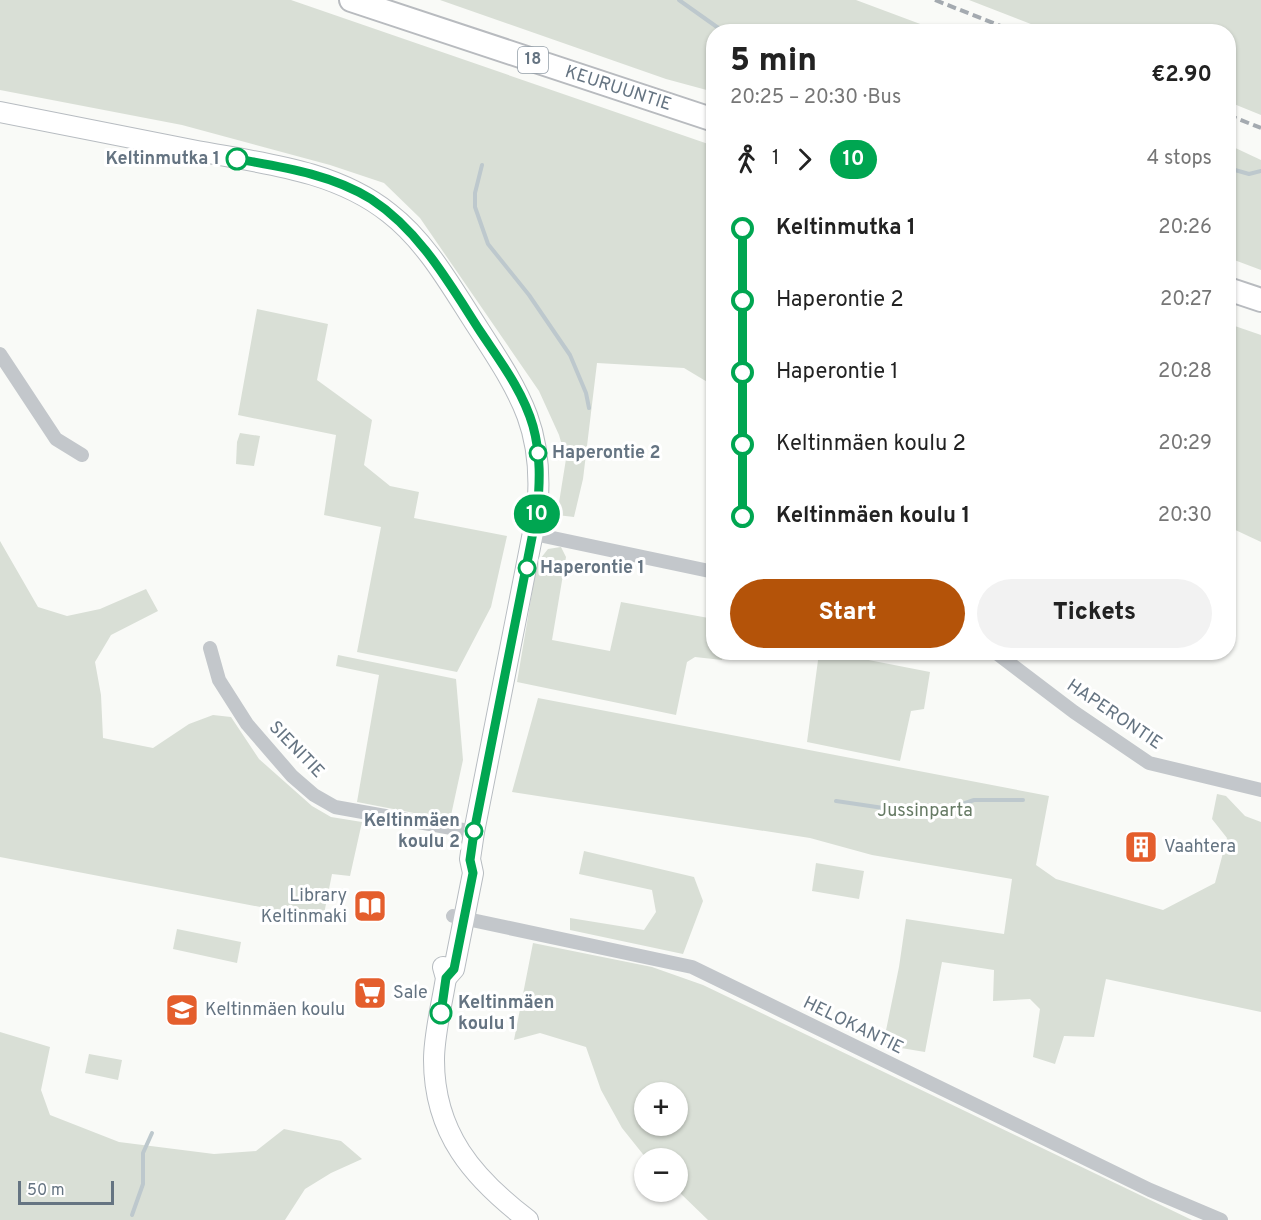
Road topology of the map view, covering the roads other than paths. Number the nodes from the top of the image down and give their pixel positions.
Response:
1 (351, 0) edge
2 (0, 112) edge
3 (706, 117) edge
4 (1236, 279) edge
5 (1261, 285) edge
6 (1236, 292) edge
7 (1261, 300) edge
8 (0, 354) edge
9 (82, 455) dead end
10 (534, 534) junction
11 (706, 570) edge
12 (210, 648) dead end
13 (1006, 660) edge
14 (1261, 789) edge
15 (474, 832) junction
16 (459, 917) junction
17 (528, 1220) edge
18 (1221, 1220) edge

1 - 3 highway, KEURUUNTIE / 18
2 - 10 main road
4 - 5 highway
6 - 7 highway
8 - 9 street
10 - 11 street
10 - 15 main road
12 - 15 street, SIENITIE
13 - 14 street, HAPERONTIE
15 - 16 main road
16 - 17 main road
16 - 18 street, HELOKANTIE

